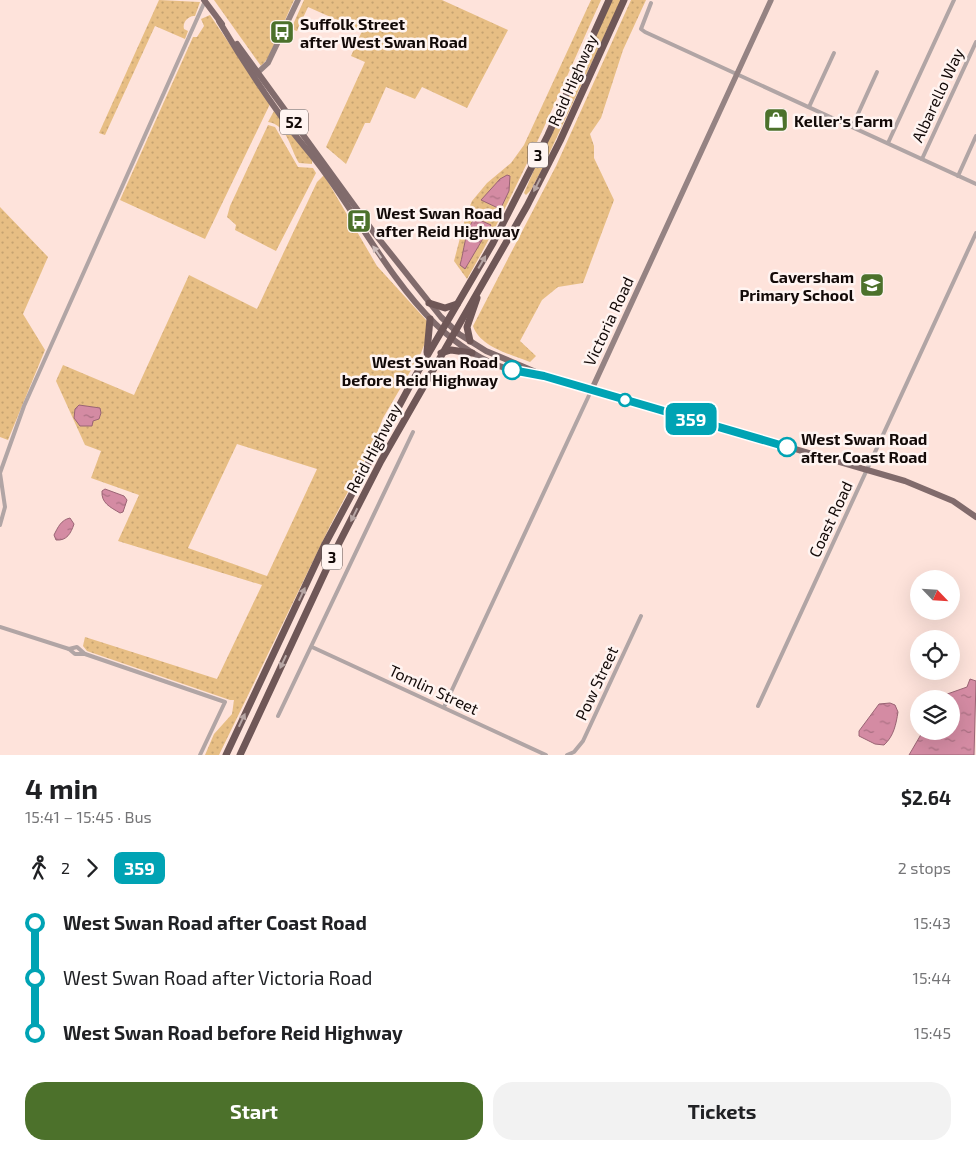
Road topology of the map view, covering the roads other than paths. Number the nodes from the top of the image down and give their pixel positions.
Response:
1 (298, 0) edge
2 (609, 0) edge
3 (624, 0) edge
4 (771, 0) edge
5 (954, 0) edge
6 (205, 1) edge
7 (651, 3) dead end
8 (976, 42) edge
9 (834, 53) dead end
10 (878, 72) dead end
11 (256, 74) junction
12 (737, 74) junction
13 (809, 107) junction
14 (852, 127) junction
15 (976, 136) edge
16 (888, 144) junction
17 (922, 159) junction
18 (958, 176) junction
19 (976, 184) edge
20 (976, 233) edge
21 (477, 293) junction
22 (429, 303) junction
23 (457, 304) junction
24 (430, 319) junction
25 (447, 322) junction
26 (442, 330) junction
27 (454, 330) junction
28 (450, 337) junction
29 (470, 341) junction
30 (472, 353) junction
31 (440, 354) junction
32 (427, 355) junction
33 (544, 376) junction
34 (591, 390) junction
35 (413, 432) dead end
36 (866, 470) junction
37 (976, 517) edge
38 (0, 525) edge
39 (641, 616) dead end
40 (0, 626) edge
41 (312, 647) junction
42 (758, 706) dead end
43 (444, 707) junction
44 (278, 716) dead end
45 (200, 755) edge
46 (226, 755) edge
47 (241, 755) edge
48 (546, 755) edge
49 (568, 755) edge

1 - 11 street
23 -> 2 highway, Reid Highway / 3
3 -> 21 highway, Reid Highway / 3
4 - 12 street, Victoria Road
5 - 16 street
6 - 11 main road, 52
6 - 38 street
7 - 12 street
8 - 17 street, Albarello Way
9 - 13 street
10 - 14 street
11 - 22 main road, 52
24 -> 11 main road, 52
12 - 13 street
12 - 34 street, Victoria Road
13 - 14 street
14 - 16 street
15 - 18 street
16 - 17 street
17 - 18 street
18 - 19 street
20 - 36 street, Coast Road
21 - 27 highway, Reid Highway / 3
21 - 29 highway
22 - 23 highway
22 - 25 main road, 52
23 - 25 highway, Reid Highway / 3
24 - 26 main road, 52
24 - 32 highway
25 - 26 highway, Reid Highway / 3
25 - 27 main road, 52
26 - 28 main road, 52
26 - 32 highway, Reid Highway / 3
27 - 28 highway, Reid Highway / 3
27 - 29 main road, 52
28 - 30 main road, 52
28 - 31 highway, Reid Highway / 3
29 - 33 main road, 52
30 - 31 highway
30 - 33 main road, 52
31 -> 47 highway, Reid Highway / 3
46 -> 32 highway, Reid Highway / 3
33 - 34 main road, 52
34 - 36 main road, 52
34 - 43 street, Victoria Road
35 - 41 street
36 - 37 main road, 52
36 - 42 street, Coast Road
39 - 49 street, Pow Street
40 - 45 street
41 - 43 street, Tomlin Street
41 - 44 street
43 - 48 street, Tomlin Street

